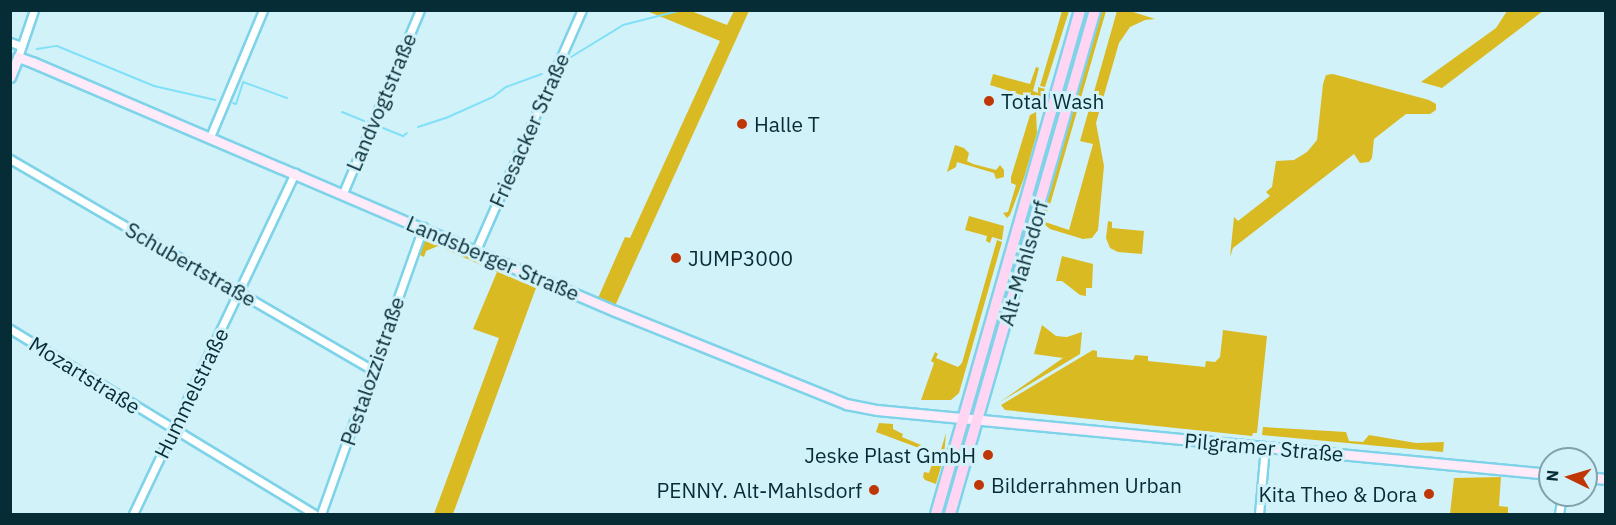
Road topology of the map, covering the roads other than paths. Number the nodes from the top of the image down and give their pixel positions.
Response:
1 (34, 10) edge
2 (263, 10) edge
3 (420, 10) edge
4 (582, 10) edge
5 (1080, 10) edge
6 (1095, 10) edge
7 (10, 42) edge
8 (21, 46) junction
9 (18, 57) junction
10 (10, 77) edge
11 (210, 137) junction
12 (10, 159) edge
13 (295, 173) junction
14 (342, 194) junction
15 (423, 227) junction
16 (476, 250) junction
17 (240, 293) junction
18 (10, 329) edge
19 (372, 370) junction
20 (964, 417) junction
21 (978, 419) junction
22 (173, 428) junction
23 (1265, 447) junction
24 (1538, 473) edge
25 (133, 514) edge
26 (314, 514) edge
27 (321, 514) edge
28 (936, 514) edge
29 (951, 514) edge
30 (1259, 514) edge

1 - 8 street
2 - 11 street
3 - 14 street, Landvogtstraße
4 - 16 street, Friesacker Straße
5 - 20 main road, Alt-Mahlsdorf
6 - 21 main road, Alt-Mahlsdorf
7 - 8 street
8 - 9 street
9 - 10 street
9 - 11 street, Landsberger Straße
11 - 13 street, Landsberger Straße
12 - 17 street, Schubertstraße
13 - 14 street, Landsberger Straße
13 - 17 street, Hummelstraße
14 - 15 street, Landsberger Straße
15 - 16 street, Landsberger Straße
15 - 19 street, Pestalozzistraße
16 - 20 street, Landsberger Straße
17 - 19 street, Schubertstraße
17 - 22 street, Hummelstraße
18 - 22 street, Mozartstraße
19 - 27 street, Pestalozzistraße
20 - 21 street, Landsberger Straße
20 - 28 main road, Alt-Mahlsdorf
21 - 23 street, Pilgramer Straße
21 - 29 main road, Alt-Mahlsdorf
22 - 25 street, Hummelstraße
22 - 26 street, Mozartstraße
23 - 24 street, Pilgramer Straße
23 - 30 street

